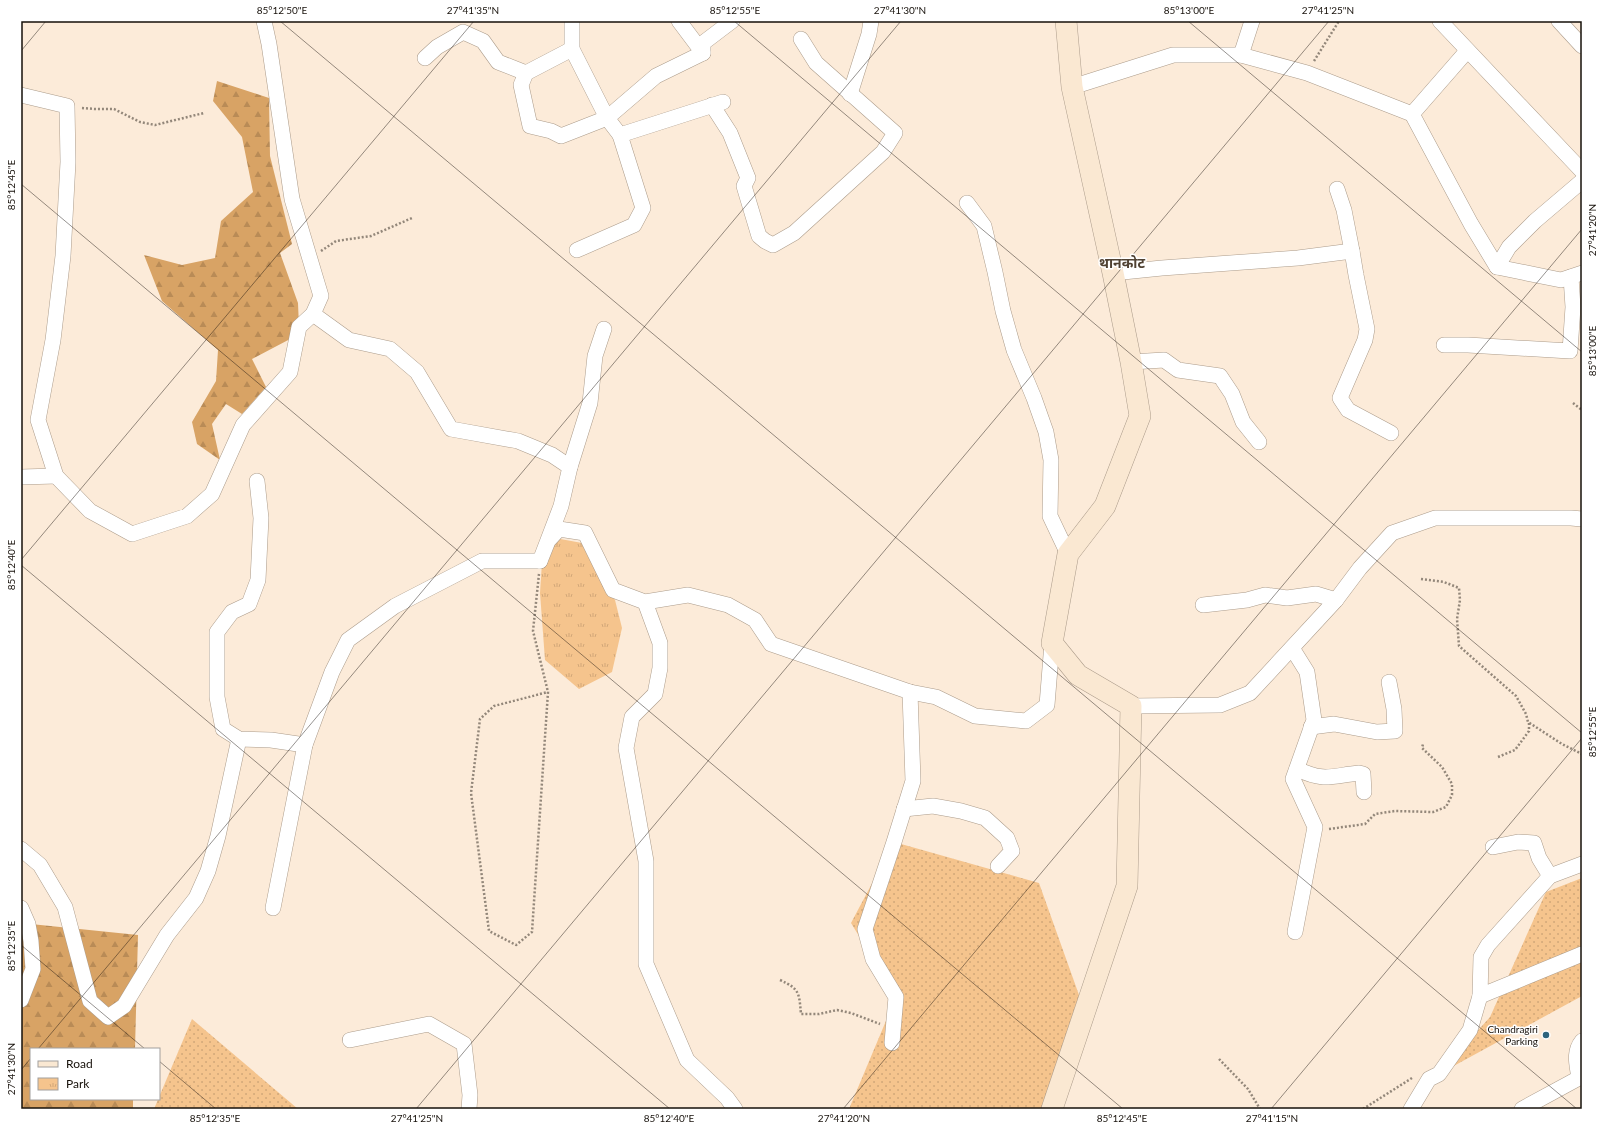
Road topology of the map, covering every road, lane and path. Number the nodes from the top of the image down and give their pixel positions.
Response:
1 (264, 21) edge
2 (572, 21) edge
3 (679, 21) edge
4 (732, 21) edge
5 (871, 21) edge
6 (1066, 21) edge
7 (1252, 21) edge
8 (1340, 21) edge
9 (1440, 21) edge
10 (1559, 21) edge
11 (801, 39) dead end
12 (1582, 46) edge
13 (572, 49) junction
14 (1467, 51) junction
15 (703, 53) junction
16 (1241, 55) junction
17 (425, 58) dead end
18 (526, 73) junction
19 (1307, 73) junction
20 (1072, 87) junction
21 (850, 94) junction
22 (21, 95) edge
23 (67, 106) junction
24 (204, 113) dead end
25 (1412, 114) junction
26 (607, 118) junction
27 (620, 135) junction
28 (1582, 170) edge
29 (1582, 181) edge
30 (1337, 189) dead end
31 (967, 203) dead end
32 (412, 218) dead end
33 (577, 250) dead end
34 (1352, 251) junction
35 (310, 257) junction
36 (1496, 267) junction
37 (1113, 273) junction
38 (1576, 275) edge
39 (313, 314) junction
40 (604, 329) dead end
41 (1444, 345) dead end
42 (1131, 362) junction
43 (1574, 403) dead end
44 (1582, 410) edge
45 (1391, 433) dead end
46 (1258, 442) dead end
47 (570, 467) junction
48 (56, 476) junction
49 (21, 477) edge
50 (257, 481) dead end
51 (1582, 519) edge
52 (1068, 554) junction
53 (540, 562) junction
54 (1421, 579) dead end
55 (1336, 600) junction
56 (645, 602) junction
57 (1203, 605) dead end
58 (1052, 642) junction
59 (1292, 648) junction
60 (1389, 682) dead end
61 (548, 692) junction
62 (910, 692) junction
63 (1131, 706) junction
64 (1528, 722) junction
65 (1312, 728) junction
66 (239, 739) junction
67 (1423, 744) dead end
68 (305, 745) junction
69 (1582, 754) edge
70 (1498, 757) dead end
71 (1297, 769) junction
72 (1364, 792) dead end
73 (904, 809) junction
74 (1315, 827) junction
75 (1494, 847) dead end
76 (21, 849) edge
77 (1582, 864) edge
78 (998, 866) dead end
79 (1550, 876) junction
80 (21, 908) edge
81 (273, 908) dead end
82 (1296, 932) dead end
83 (1582, 954) edge
84 (780, 980) dead end
85 (1480, 996) junction
86 (21, 1000) edge
87 (894, 1027) junction
88 (350, 1040) dead end
89 (1582, 1041) edge
90 (892, 1043) dead end
91 (1219, 1059) dead end
92 (1580, 1078) edge
93 (1429, 1079) junction
94 (470, 1109) edge
95 (735, 1109) edge
96 (1052, 1109) edge
97 (1260, 1109) edge
98 (1363, 1109) edge
99 (1411, 1109) edge
100 (1522, 1109) edge

1 - 35 street
2 - 13 street
3 - 15 street
4 - 15 street
5 - 21 street
6 - 20 street
7 - 16 street
8 - 19 path
9 - 14 street
10 - 12 street
11 - 21 street
13 - 18 street
13 - 26 street
14 - 25 street
14 - 28 street
15 - 26 street
16 - 19 street
16 - 20 street
17 - 18 street
18 - 26 street
19 - 25 street
20 - 37 street
21 - 27 street
22 - 23 street
23 - 24 path
23 - 48 street
25 - 36 street
26 - 27 street
27 - 33 street
29 - 36 street
30 - 34 street
31 - 52 street
32 - 35 path
34 - 37 street
34 - 45 street
35 - 39 street
36 - 38 street
37 - 42 street
38 - 41 street
39 - 47 street
39 - 48 street
40 - 47 street
42 - 46 street
42 - 52 street
43 - 44 path
47 - 53 street
48 - 49 street
50 - 66 street
51 - 55 street
52 - 58 street
53 - 56 street
53 - 61 path
53 - 68 street
54 - 64 path
55 - 57 street
55 - 59 street
56 - 62 street
56 - 95 street
58 - 62 street
58 - 63 street
59 - 63 street
59 - 65 street
60 - 65 street
61 - 61 path
62 - 73 street
63 - 96 street
64 - 69 path
64 - 70 path
65 - 71 street
66 - 68 street
66 - 76 street
67 - 74 path
68 - 81 street
71 - 72 street
71 - 74 street
73 - 78 street
73 - 87 street
74 - 82 street
75 - 79 street
77 - 79 street
79 - 85 street
80 - 86 street
83 - 85 street
84 - 87 path
85 - 93 street
87 - 90 street
88 - 94 street
89 - 92 street
91 - 97 path
92 - 100 street
93 - 98 path
93 - 99 street

